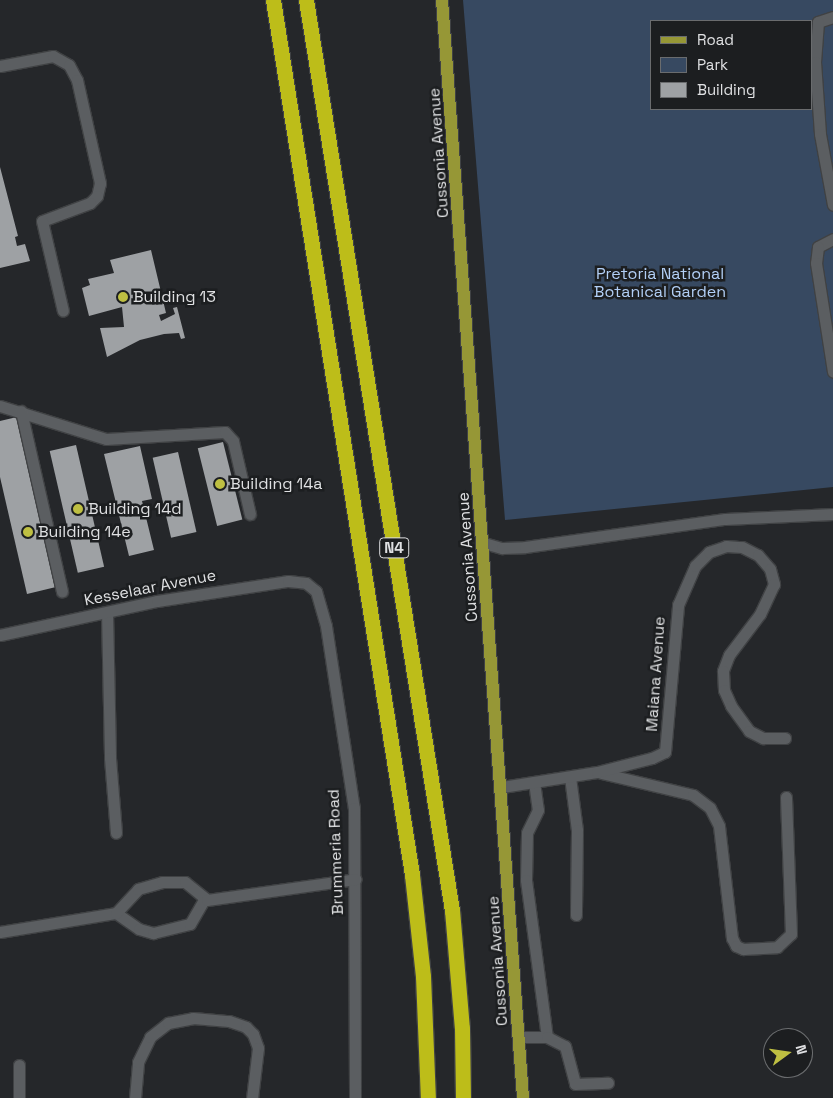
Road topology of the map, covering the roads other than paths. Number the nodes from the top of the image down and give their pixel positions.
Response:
1 (273, 0) edge
2 (306, 0) edge
3 (442, 0) edge
4 (447, 0) edge
5 (445, 15) junction
6 (833, 17) edge
7 (0, 66) edge
8 (833, 205) edge
9 (833, 239) edge
10 (63, 311) dead end
11 (833, 372) edge
12 (0, 406) edge
13 (21, 411) junction
14 (250, 514) dead end
15 (833, 514) edge
16 (484, 543) junction
17 (306, 583) joint
18 (62, 591) dead end
19 (106, 612) junction
20 (0, 635) edge
21 (785, 738) dead end
22 (597, 772) junction
23 (570, 777) junction
24 (534, 782) junction
25 (502, 787) junction
26 (786, 798) dead end
27 (116, 833) dead end
28 (356, 879) junction
29 (204, 900) junction
30 (116, 913) junction
31 (576, 915) dead end
32 (0, 932) edge
33 (520, 1037) junction
34 (547, 1037) junction
35 (19, 1065) dead end
36 (608, 1083) dead end
37 (19, 1098) edge
38 (135, 1098) edge
39 (252, 1098) edge
40 (355, 1098) edge
41 (428, 1098) edge
42 (463, 1098) edge
43 (523, 1098) edge

1 - 41 highway, N4
2 - 42 highway, N4
3 - 5 main road, Cussonia Avenue
4 - 5 main road, Cussonia Avenue
5 - 16 main road, Cussonia Avenue
6 - 8 street
7 - 10 street
9 - 11 street
12 - 13 street
13 - 14 street
13 - 18 street
15 - 16 street
16 - 25 main road, Cussonia Avenue
17 - 19 street, Kesselaar Avenue
17 - 28 street, Brummeria Road
19 - 20 street, Kesselaar Avenue
19 - 27 street
21 - 22 street, Maiana Avenue
22 - 23 street, Maiana Avenue
22 - 26 street
23 - 24 street, Maiana Avenue
23 - 31 street
24 - 25 street, Maiana Avenue
24 - 34 street
25 - 33 main road, Cussonia Avenue
28 - 29 street
28 - 40 street, Brummeria Road
29 - 30 street
29 - 30 street
30 - 32 street
33 - 34 street
33 - 43 main road, Cussonia Avenue
34 - 36 street
35 - 37 street
38 - 39 street

